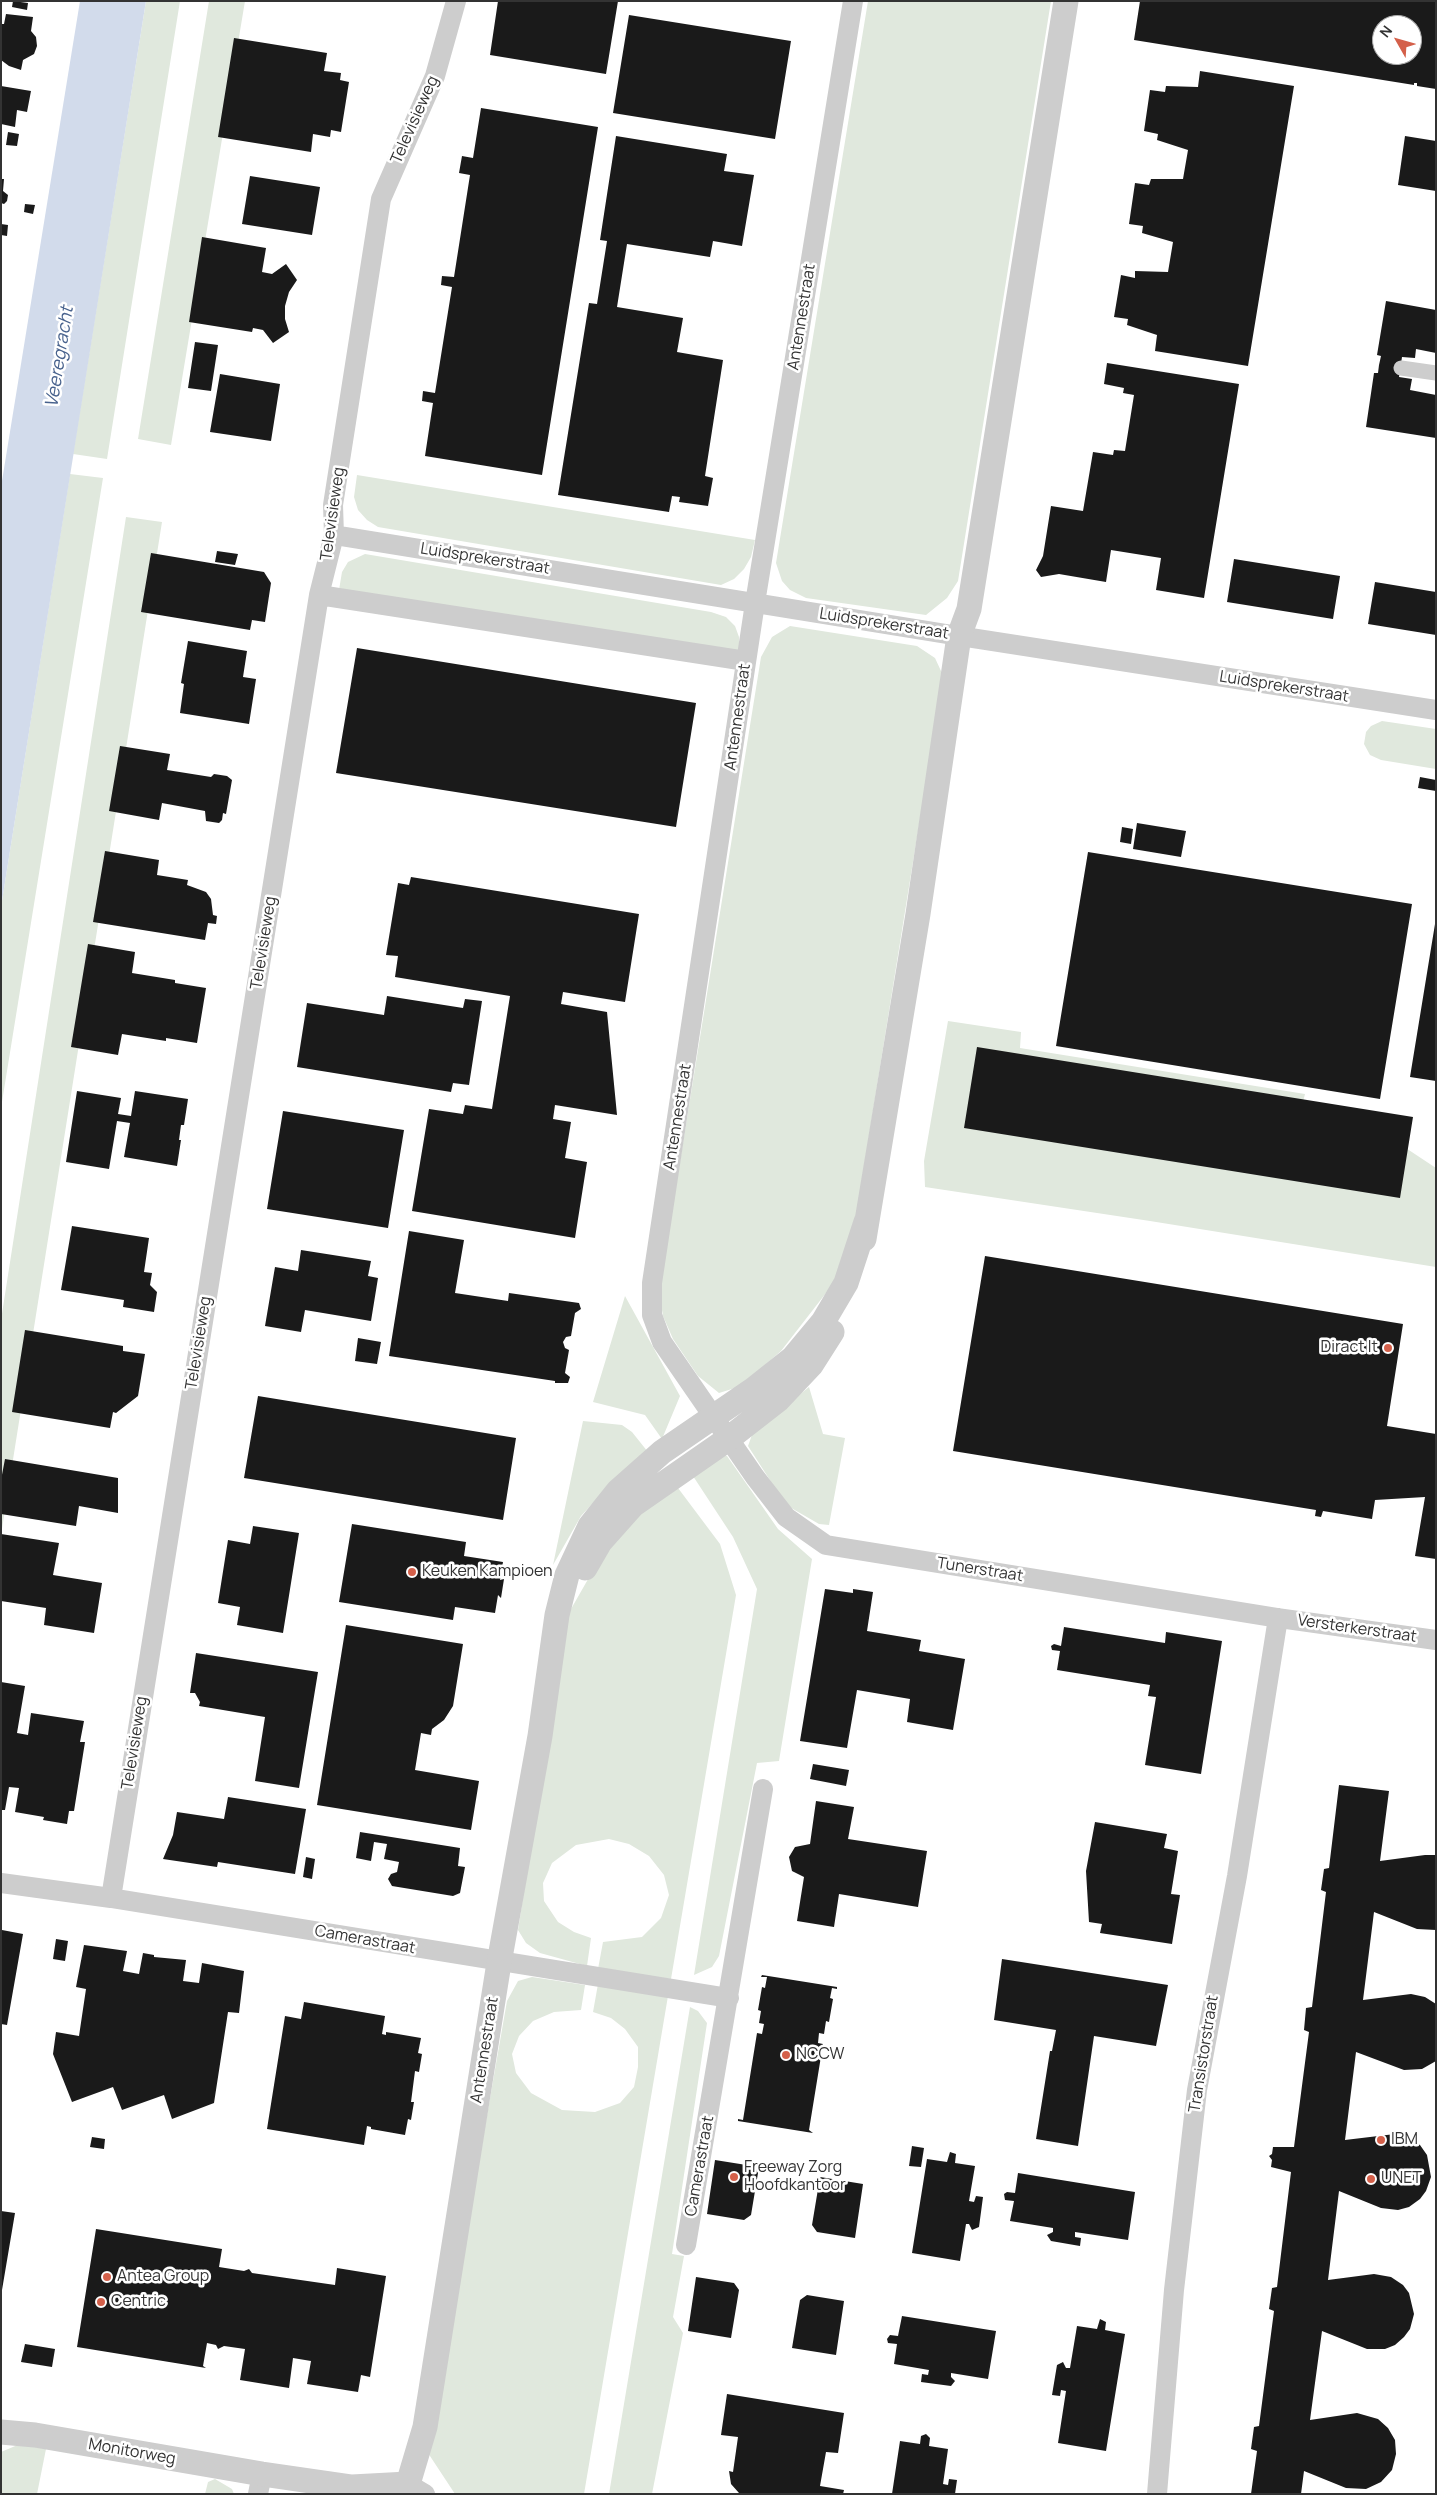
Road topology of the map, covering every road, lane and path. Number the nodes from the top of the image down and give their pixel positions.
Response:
1 (456, 1) edge
2 (853, 1) edge
3 (1066, 1) edge
4 (1401, 368) dead end
5 (1436, 374) edge
6 (334, 535) junction
7 (319, 595) junction
8 (755, 603) junction
9 (959, 636) junction
10 (746, 661) junction
11 (1436, 710) edge
12 (866, 1222) junction
13 (713, 1417) junction
14 (728, 1439) junction
15 (557, 1615) junction
16 (1278, 1618) junction
17 (1428, 1639) edge
18 (764, 1789) dead end
19 (1, 1883) edge
20 (111, 1898) junction
21 (499, 1963) junction
22 (728, 1998) junction
23 (686, 2245) dead end
24 (1, 2432) edge
25 (260, 2484) edge
26 (416, 2489) edge
27 (1157, 2494) edge

1 - 6 street, Televisieweg
2 - 8 street, Antennestraat
3 - 9 street, Antennestraat
4 - 5 street
6 - 7 street, Televisieweg
6 - 8 street, Luidsprekerstraat
7 - 10 street
7 - 20 street, Televisieweg
8 - 9 street, Luidsprekerstraat
8 - 10 street, Antennestraat
9 - 11 street, Luidsprekerstraat
9 - 12 street, Antennestraat
10 - 13 street, Antennestraat
12 - 13 street, Antennestraat
12 - 14 street, Antennestraat
13 - 14 street, Antennestraat
13 - 15 street, Antennestraat
14 - 15 street, Antennestraat
14 - 16 street, Tunerstraat
15 - 21 street, Antennestraat
16 - 17 street, Versterkerstraat
16 - 27 street, Transistorstraat
18 - 22 street, Camerastraat
19 - 20 street, Camerastraat
20 - 21 street, Camerastraat
21 - 22 street, Camerastraat
21 - 26 street, Antennestraat
22 - 23 street, Camerastraat
24 - 25 street, Monitorweg
25 - 26 street, Monitorweg

